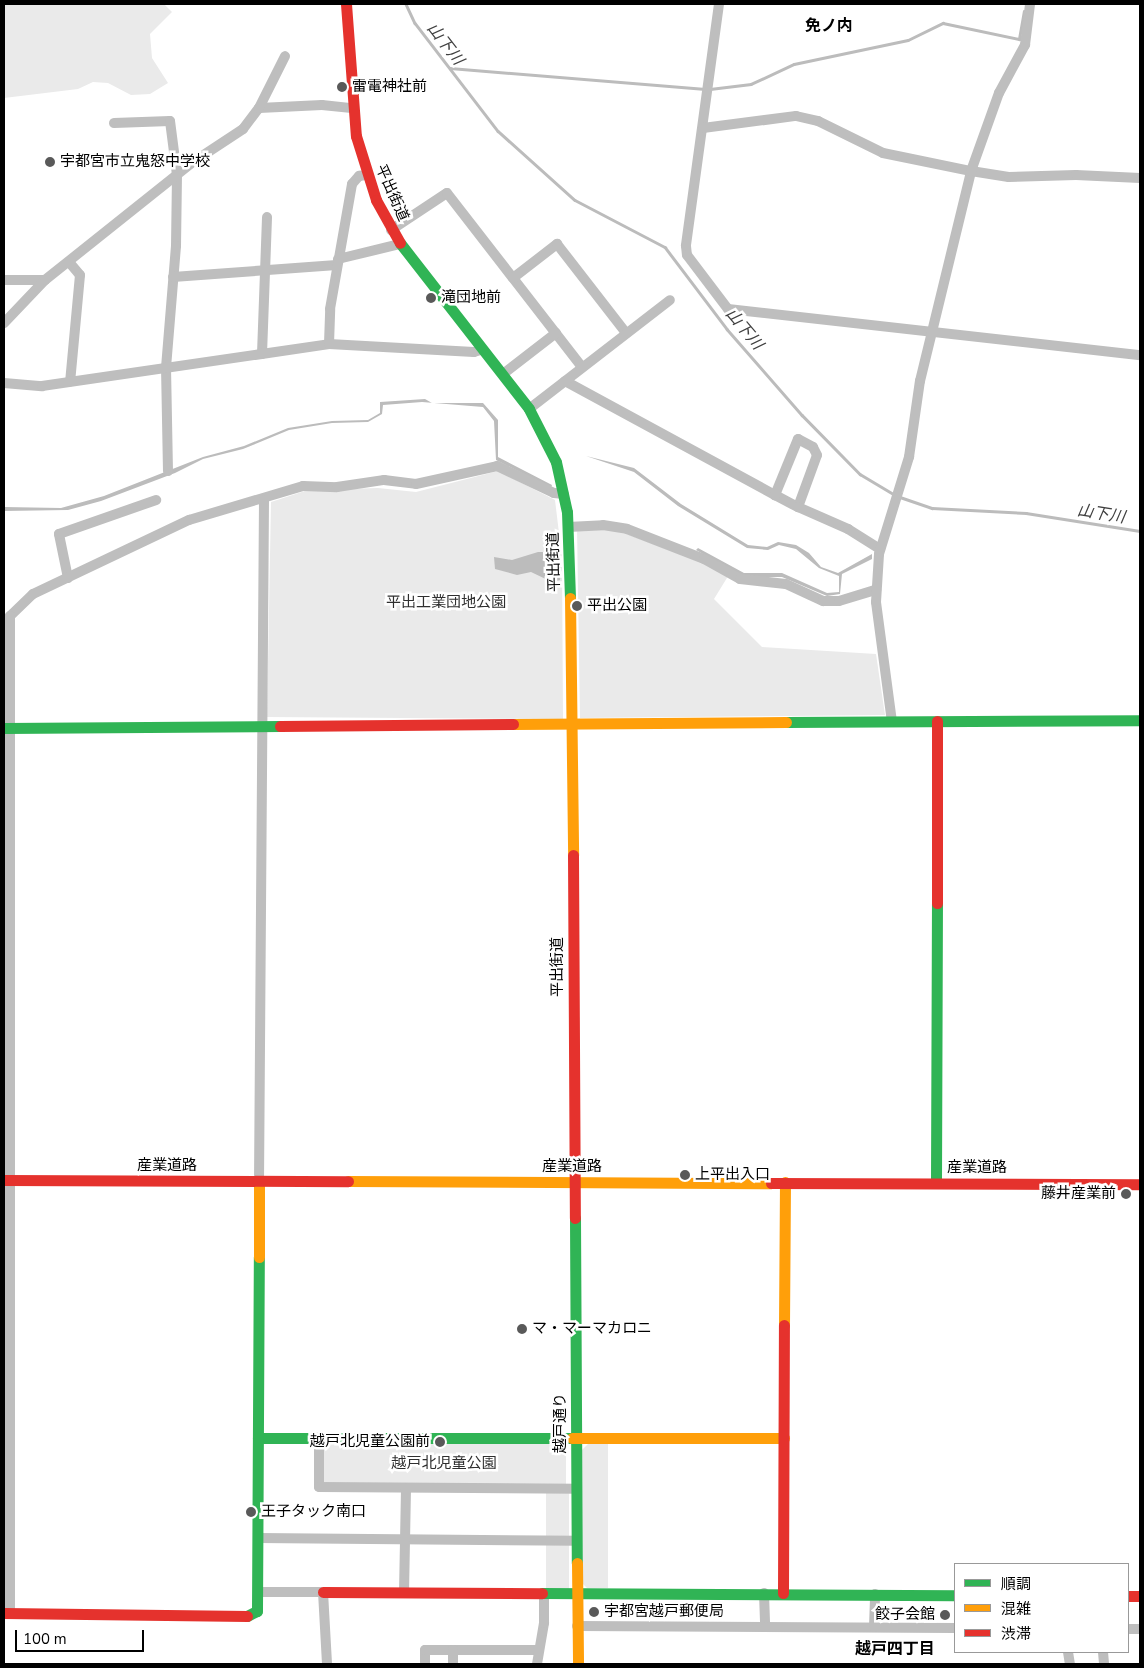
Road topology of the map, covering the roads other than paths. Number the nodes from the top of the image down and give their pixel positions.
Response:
1 (346, 4) edge
2 (719, 4) edge
3 (1030, 4) edge
4 (285, 56) dead end
5 (259, 108) junction
6 (352, 108) junction
7 (114, 123) dead end
8 (703, 128) junction
9 (971, 171) junction
10 (177, 175) junction
11 (366, 175) junction
12 (1140, 178) edge
13 (267, 217) dead end
14 (391, 230) junction
15 (400, 244) junction
16 (69, 262) junction
17 (337, 262) junction
18 (263, 270) junction
19 (173, 277) junction
20 (513, 278) junction
21 (4, 280) edge
22 (45, 280) junction
23 (670, 300) dead end
24 (4, 323) edge
25 (932, 332) junction
26 (556, 333) junction
27 (626, 334) junction
28 (329, 344) junction
29 (483, 349) junction
30 (262, 354) junction
31 (1140, 355) edge
32 (166, 367) junction
33 (582, 367) junction
34 (503, 374) junction
35 (565, 380) junction
36 (70, 382) junction
37 (4, 383) edge
38 (529, 408) junction
39 (168, 472) dead end
40 (564, 494) junction
41 (775, 494) junction
42 (156, 500) dead end
43 (264, 500) junction
44 (798, 507) junction
45 (568, 526) junction
46 (880, 549) junction
47 (68, 578) junction
48 (876, 590) junction
49 (7, 619) edge
50 (1140, 720) edge
51 (937, 721) junction
52 (892, 722) junction
53 (571, 723) junction
54 (260, 726) junction
55 (8, 728) edge
56 (7, 1180) edge
57 (259, 1182) junction
58 (575, 1182) junction
59 (784, 1182) junction
60 (936, 1183) junction
61 (1140, 1184) edge
62 (319, 1437) junction
63 (258, 1438) junction
64 (576, 1438) junction
65 (784, 1438) junction
66 (406, 1488) junction
67 (577, 1489) junction
68 (258, 1538) junction
69 (405, 1539) junction
70 (577, 1541) junction
71 (258, 1592) junction
72 (323, 1592) junction
73 (404, 1593) junction
74 (764, 1593) junction
75 (783, 1593) junction
76 (544, 1594) junction
77 (577, 1594) junction
78 (875, 1594) junction
79 (954, 1594) edge
80 (7, 1613) edge
81 (577, 1626) junction
82 (765, 1627) junction
83 (874, 1627) junction
84 (954, 1628) edge
85 (453, 1650) junction
86 (539, 1650) junction
87 (328, 1664) edge
88 (425, 1664) edge
89 (453, 1664) edge
90 (537, 1664) edge
91 (578, 1664) edge

1 - 6 street, 平出街道
2 - 8 street
3 - 9 street
4 - 5 street
5 - 6 street
5 - 10 street
6 - 11 street, 平出街道
7 - 10 street
8 - 9 street
8 - 25 street
9 - 12 street
9 - 25 street
10 - 16 street
10 - 19 street
11 - 14 street, 平出街道
11 - 17 street
13 - 18 street
14 - 15 street, 平出街道
14 - 20 street
15 - 17 street
15 - 29 street, 平出街道
16 - 22 street
16 - 36 street
17 - 18 street
17 - 28 street
18 - 19 street
18 - 30 street
19 - 32 street
20 - 26 street
20 - 27 street
21 - 22 street
22 - 24 street
23 - 27 street
25 - 31 street
25 - 46 street
26 - 33 street
26 - 34 street
27 - 33 street
28 - 29 street
28 - 30 street
29 - 34 street, 平出街道
30 - 32 street
32 - 36 street
32 - 39 street
33 - 35 street
34 - 38 street, 平出街道
35 - 38 street
35 - 41 street
36 - 37 street
38 - 40 street, 平出街道
40 - 43 street
40 - 45 street, 平出街道
41 - 44 street
41 - 44 street
42 - 47 street
43 - 47 street
43 - 54 street
44 - 46 street
45 - 48 street
45 - 53 street, 平出街道
46 - 48 street
47 - 49 street
48 - 52 street
49 - 55 street
50 - 51 street
51 - 52 street
51 - 60 street
52 - 53 street
53 - 54 street
53 - 58 street, 平出街道
54 - 55 street
54 - 57 street
55 - 56 street
56 - 57 street, 産業道路
56 - 80 street
57 - 58 street, 産業道路
57 - 63 street
58 - 59 street, 産業道路
58 - 64 street, 越戸通り
59 - 60 street, 産業道路
59 - 65 street
60 - 61 street, 産業道路
62 - 63 street
62 - 64 street
62 - 66 street
63 - 68 street
64 - 65 street
64 - 67 street, 越戸通り
65 - 75 street
66 - 67 street
66 - 69 street
67 - 70 street, 越戸通り
68 - 69 street
68 - 71 street
69 - 70 street
69 - 73 street
70 - 77 street, 越戸通り
71 - 72 street
71 - 80 street
72 - 73 street
72 - 87 street
73 - 76 street
74 - 75 street
74 - 77 street
74 - 82 street
75 - 78 street
76 - 77 street
76 - 86 street
77 - 81 street, 越戸通り
78 - 79 street
78 - 83 street
81 - 82 street
81 - 91 street, 越戸通り
82 - 83 street
83 - 84 street
85 - 86 street
85 - 88 street
85 - 89 street
86 - 90 street

